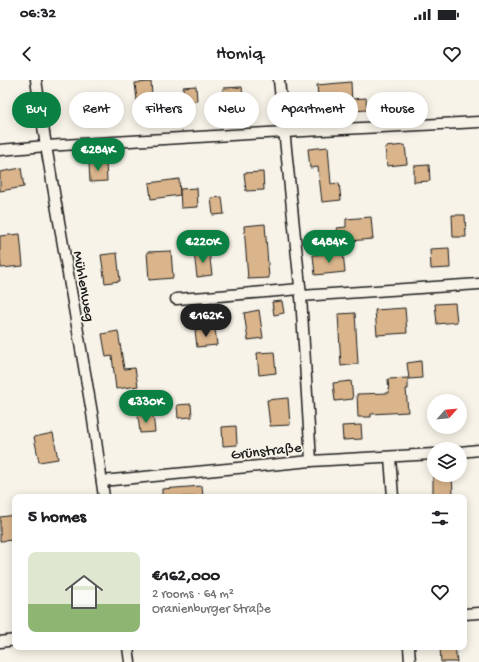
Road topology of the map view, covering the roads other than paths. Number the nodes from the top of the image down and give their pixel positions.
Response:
1 (36, 80) edge
2 (279, 80) edge
3 (479, 122) edge
4 (284, 132) junction
5 (46, 146) junction
6 (0, 150) edge
7 (479, 284) edge
8 (300, 293) junction
9 (176, 299) dead end
10 (479, 450) edge
11 (467, 451) edge
12 (427, 454) edge
13 (390, 457) junction
14 (311, 461) junction
15 (102, 481) junction
16 (104, 494) edge
17 (393, 494) edge
18 (479, 613) edge
19 (467, 614) edge
20 (12, 640) edge
21 (0, 642) edge
22 (128, 650) edge
23 (409, 650) edge
24 (130, 662) edge
25 (410, 662) edge

1 - 5 street, Mühlenweg
2 - 4 street
3 - 4 street
4 - 5 street
4 - 8 street
5 - 6 street
5 - 15 street, Mühlenweg
7 - 8 street
8 - 9 street
8 - 14 street
10 - 11 street
12 - 13 street, Grünstraße
13 - 14 street, Grünstraße
13 - 17 street
14 - 15 street, Grünstraße
15 - 16 street, Mühlenweg
18 - 19 street
20 - 21 street
22 - 24 street
23 - 25 street

